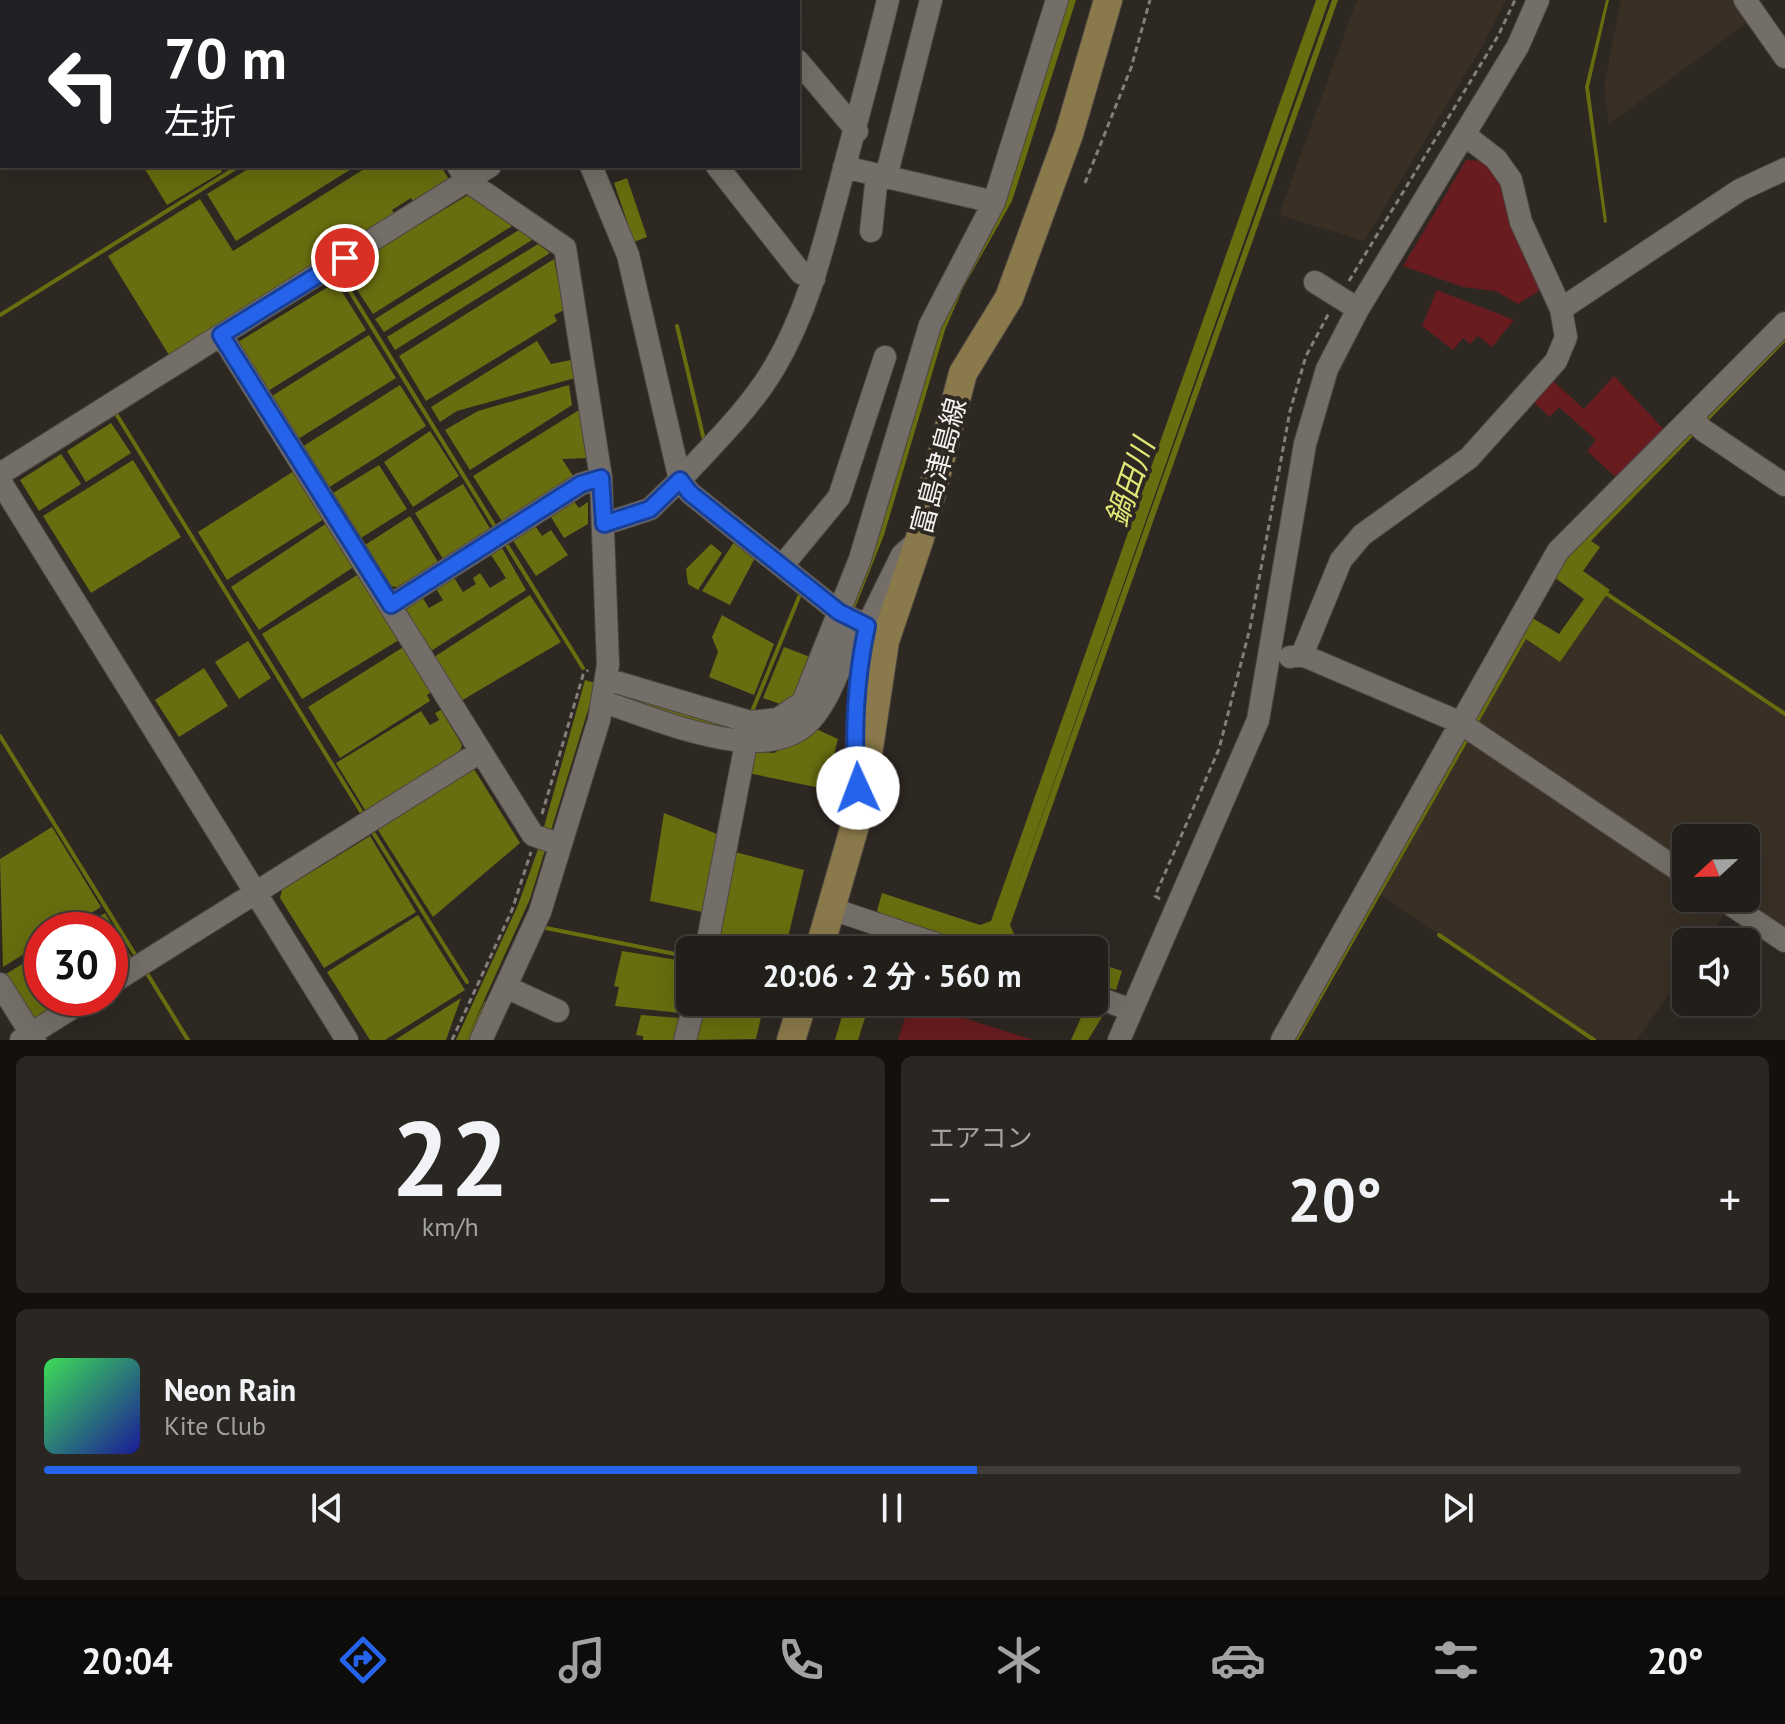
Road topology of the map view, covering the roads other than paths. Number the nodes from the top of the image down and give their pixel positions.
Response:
1 (888, 0) edge
2 (931, 0) edge
3 (1057, 0) edge
4 (1108, 0) edge
5 (1538, 0) edge
6 (1745, 0) edge
7 (1785, 57) edge
8 (800, 63) edge
9 (857, 131) junction
10 (1466, 136) junction
11 (844, 167) junction
12 (483, 168) edge
13 (592, 168) edge
14 (719, 168) edge
15 (1785, 169) edge
16 (463, 174) edge
17 (882, 176) junction
18 (994, 202) junction
19 (871, 231) dead end
20 (814, 279) junction
21 (1315, 282) dead end
22 (1358, 309) junction
23 (1561, 309) junction
24 (1785, 323) edge
25 (221, 335) junction
26 (885, 357) dead end
27 (1697, 423) junction
28 (0, 474) edge
29 (601, 478) junction
30 (680, 480) junction
31 (0, 481) edge
32 (1785, 485) edge
33 (604, 524) junction
34 (920, 538) junction
35 (783, 565) junction
36 (391, 605) junction
37 (855, 619) junction
38 (1302, 655) junction
39 (1269, 660) junction
40 (604, 693) junction
41 (1466, 727) junction
42 (746, 743) junction
43 (480, 752) junction
44 (860, 808) junction
45 (558, 844) junction
46 (1672, 866) edge
47 (255, 892) junction
48 (832, 909) junction
49 (1742, 912) edge
50 (709, 936) edge
51 (823, 936) edge
52 (909, 936) edge
53 (1785, 941) edge
54 (128, 973) edge
55 (0, 984) edge
56 (506, 987) junction
57 (1112, 1003) edge
58 (558, 1011) dead end
59 (61, 1016) edge
60 (691, 1016) edge
61 (799, 1016) edge
62 (29, 1038) edge
63 (347, 1040) edge
64 (481, 1040) edge
65 (685, 1040) edge
66 (791, 1040) edge
67 (1119, 1040) edge
68 (1282, 1040) edge

1 - 9 street
2 - 17 street
3 - 18 street
4 - 34 main road, 富島津島線
5 - 10 street
6 - 7 street
8 - 9 street
9 - 11 street
10 - 22 street
10 - 23 street
11 - 17 street
11 - 20 street
12 - 16 street
13 - 30 street
14 - 20 street
15 - 23 street
16 - 25 street
16 - 29 street
17 - 18 street
17 - 19 street
18 - 37 street
20 - 30 street
21 - 22 street
22 - 39 street
23 - 38 street
24 - 27 street
25 - 28 street
25 - 36 street
26 - 35 street
27 - 32 street
27 - 41 street
29 - 33 street
29 - 36 street
30 - 33 street
30 - 35 street
31 - 47 street
33 - 40 street
34 - 37 street
34 - 44 main road, 富島津島線
35 - 37 street
36 - 43 street
37 - 40 street
37 - 42 street
37 - 44 street
38 - 39 street
38 - 41 street
39 - 57 street
40 - 42 street
40 - 45 street
41 - 46 street
41 - 68 street
42 - 50 street
43 - 45 street
43 - 47 street
44 - 48 main road, 富島津島線
45 - 56 street
47 - 54 street
47 - 63 street
48 - 51 main road, 富島津島線
48 - 52 street
49 - 53 street
55 - 62 street
56 - 58 street
56 - 64 street
57 - 67 street
59 - 62 street
60 - 65 street
61 - 66 main road

